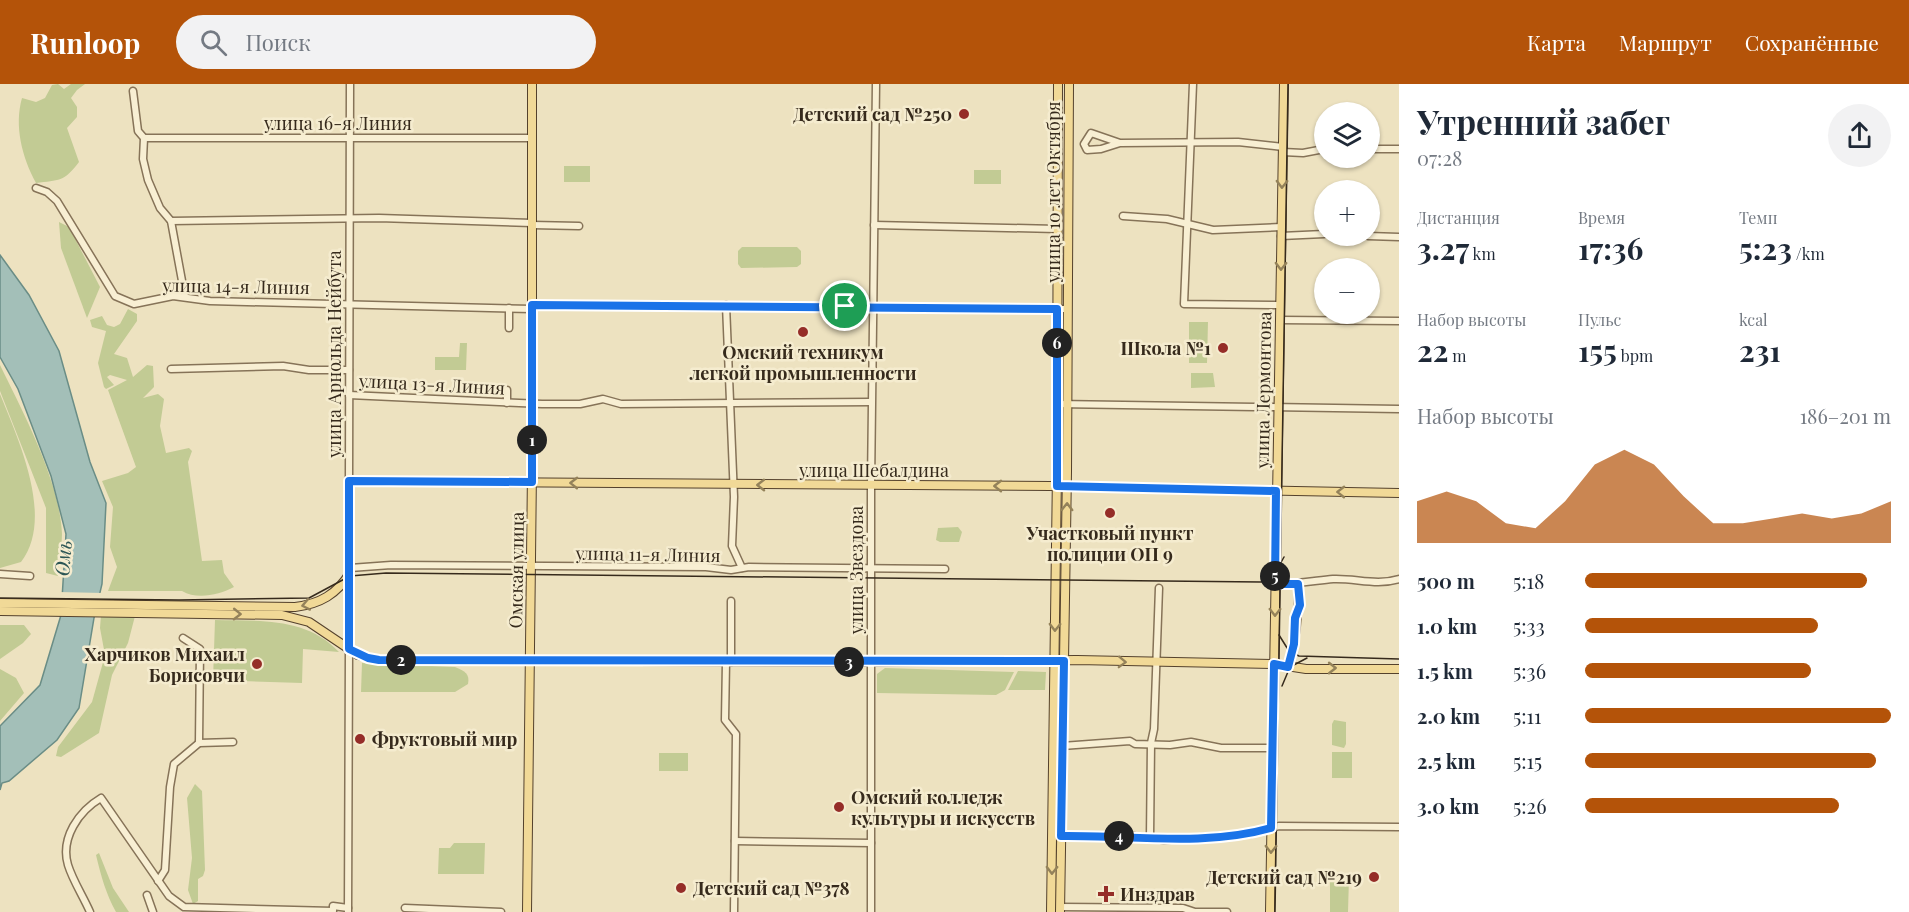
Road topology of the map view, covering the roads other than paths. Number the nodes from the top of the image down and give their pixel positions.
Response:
1 (350, 84) edge
2 (532, 84) edge
3 (876, 84) edge
4 (1058, 84) edge
5 (1069, 84) edge
6 (1193, 84) edge
7 (1284, 84) edge
8 (133, 91) dead end
9 (144, 138) junction
10 (350, 138) junction
11 (532, 138) junction
12 (1120, 143) junction
13 (1191, 144) junction
14 (1283, 149) junction
15 (1380, 149) edge
16 (1399, 149) edge
17 (1314, 151) edge
18 (36, 188) dead end
19 (1123, 216) dead end
20 (349, 220) junction
21 (171, 221) junction
22 (532, 224) junction
23 (1186, 224) junction
24 (874, 225) junction
25 (579, 226) dead end
26 (1057, 229) junction
27 (1281, 232) junction
28 (1314, 234) edge
29 (1380, 236) edge
30 (1399, 237) edge
31 (185, 297) junction
32 (349, 303) junction
33 (726, 305) junction
34 (1280, 305) junction
35 (873, 306) junction
36 (532, 307) junction
37 (509, 308) junction
38 (1057, 309) junction
39 (1067, 309) junction
40 (1280, 320) junction
41 (1399, 321) edge
42 (509, 328) dead end
43 (171, 369) dead end
44 (349, 370) junction
45 (507, 390) dead end
46 (349, 395) junction
47 (729, 401) junction
48 (871, 402) junction
49 (507, 403) junction
50 (532, 403) junction
51 (1057, 404) junction
52 (1068, 404) junction
53 (1278, 407) junction
54 (1399, 410) edge
55 (349, 481) junction
56 (532, 482) junction
57 (733, 484) junction
58 (871, 485) junction
59 (1057, 486) junction
60 (1067, 486) junction
61 (1276, 491) junction
62 (1399, 494) edge
63 (531, 567) junction
64 (742, 568) junction
65 (871, 568) junction
66 (945, 568) dead end
67 (350, 569) junction
68 (0, 574) edge
69 (30, 576) dead end
70 (1399, 579) edge
71 (1275, 584) junction
72 (1298, 584) junction
73 (1159, 588) dead end
74 (731, 601) dead end
75 (0, 603) edge
76 (179, 609) junction
77 (0, 610) edge
78 (183, 638) dead end
79 (349, 649) junction
80 (529, 660) junction
81 (1059, 661) junction
82 (729, 662) junction
83 (871, 662) junction
84 (1156, 663) junction
85 (1274, 664) junction
86 (1288, 667) junction
87 (1399, 669) edge
88 (233, 742) dead end
89 (199, 743) junction
90 (1151, 743) junction
91 (1062, 746) junction
92 (1273, 748) junction
93 (1399, 827) edge
94 (1271, 828) junction
95 (1061, 836) junction
96 (1150, 838) junction
97 (735, 841) junction
98 (871, 843) junction
99 (158, 881) junction
100 (147, 895) dead end
101 (405, 908) dead end
102 (185, 909) edge
103 (1060, 909) edge
104 (348, 910) edge
105 (90, 912) edge
106 (153, 912) edge
107 (501, 912) edge
108 (527, 912) edge
109 (734, 912) edge
110 (871, 912) edge
111 (1051, 912) edge
112 (1227, 912) edge
113 (1270, 912) edge

1 - 10 street, улица Арнольда Нейбута
2 - 11 main road, Омская улица
3 - 24 street, улица Звездова
4 - 26 main road, улица 10 лет Октября
5 - 39 main road, улица 10 лет Октября
6 - 13 street
7 - 14 main road, улица Лермонтова
8 - 9 street
9 - 10 street, улица 16-я Линия
9 - 21 street
10 - 11 street, улица 16-я Линия
10 - 20 street, улица Арнольда Нейбута
11 - 22 main road, Омская улица
12 - 12 street
12 - 13 street
13 - 14 street
13 - 23 street
14 - 17 street
14 -> 27 main road, улица Лермонтова
15 - 16 street
18 - 31 street, улица 14-я Линия
19 - 23 street
20 - 21 street
20 - 22 street
20 - 32 street, улица Арнольда Нейбута
21 - 31 street
22 - 25 street
22 - 36 main road, Омская улица
23 - 27 street
23 - 34 street
24 - 26 street
24 - 35 street, улица Звездова
26 - 38 main road, улица 10 лет Октября
27 - 28 street
27 -> 34 main road, улица Лермонтова
29 - 30 street
31 - 32 street, улица 14-я Линия
32 - 37 street, улица 14-я Линия
32 - 44 street, улица Арнольда Нейбута
33 - 35 street, улица 14-я Линия
33 - 36 street, улица 14-я Линия
33 - 47 street
34 - 40 main road, улица Лермонтова
35 - 38 street, улица 14-я Линия
35 - 48 street, улица Звездова
36 - 37 street, улица 14-я Линия
36 - 50 main road, Омская улица
37 - 42 street
38 - 39 street, улица 14-я Линия
38 - 51 main road, улица 10 лет Октября
39 - 52 main road, улица 10 лет Октября
40 - 41 street
40 - 53 main road, улица Лермонтова
43 - 44 street, улица 13-я Линия
44 - 46 street, улица Арнольда Нейбута
45 - 49 street
46 - 49 street, улица 13-я Линия
46 - 55 street, улица Арнольда Нейбута
47 - 48 street, улица 13-я Линия
47 - 50 street, улица 13-я Линия
47 - 57 street
48 - 58 street, улица Звездова
49 - 50 street, улица 13-я Линия
50 - 56 main road, Омская улица
51 - 52 street
51 - 59 main road, улица 10 лет Октября
52 - 53 street
52 - 60 main road, улица 10 лет Октября
53 - 54 street
53 - 61 main road, улица Лермонтова
55 - 56 main road, улица Шебалдина
55 - 67 main road, улица Арнольда Нейбута
57 -> 56 main road, улица Шебалдина
56 - 63 main road, Омская улица
58 -> 57 main road, улица Шебалдина
57 - 64 street
59 -> 58 main road, улица Шебалдина
58 - 65 street, улица Звездова
59 - 60 main road, улица Шебалдина
59 -> 81 main road, улица 10 лет Октября
60 - 61 main road, улица Шебалдина
81 -> 60 main road, улица 10 лет Октября
62 -> 61 main road, улица Шебалдина
61 - 71 main road, улица Лермонтова
63 - 64 street, улица 11-я Линия
63 - 67 street, улица 11-я Линия
63 - 80 main road, Омская улица
64 - 65 street, улица 11-я Линия
65 - 66 street, улица 11-я Линия
65 - 83 street, улица Звездова
67 -> 76 main road
67 - 79 main road, улица Арнольда Нейбута
68 - 69 street
70 - 72 street
71 - 72 street
71 -> 85 main road, улица Лермонтова
72 - 86 street
73 - 84 street
74 - 82 street
75 - 76 main road
76 - 77 main road
76 -> 79 main road
78 - 89 street
79 - 80 main road
79 - 104 street, улица Арнольда Нейбута
80 - 82 main road
80 - 108 main road, Омская улица
81 - 83 main road
81 -> 84 main road
81 - 91 main road, улица 10 лет Октября
81 -> 111 main road, улица 10 лет Октября
82 - 83 main road
82 - 97 street
83 - 98 street, улица Звездова
84 - 85 main road
84 - 90 street
85 - 86 main road
85 - 92 main road, улица Лермонтова
86 -> 87 main road
88 - 89 street
89 - 99 street
90 - 91 street
90 - 92 street
90 - 96 street
91 - 95 main road, улица 10 лет Октября
92 - 94 main road, улица Лермонтова
93 - 94 street
94 - 96 street
94 -> 113 main road, улица Лермонтова
95 - 96 street
95 - 103 main road, улица 10 лет Октября
97 - 98 street
97 - 109 street
98 - 110 street, улица Звездова
99 - 102 street
99 - 105 street
100 - 106 street
101 - 107 street
102 - 104 street
103 - 112 street

